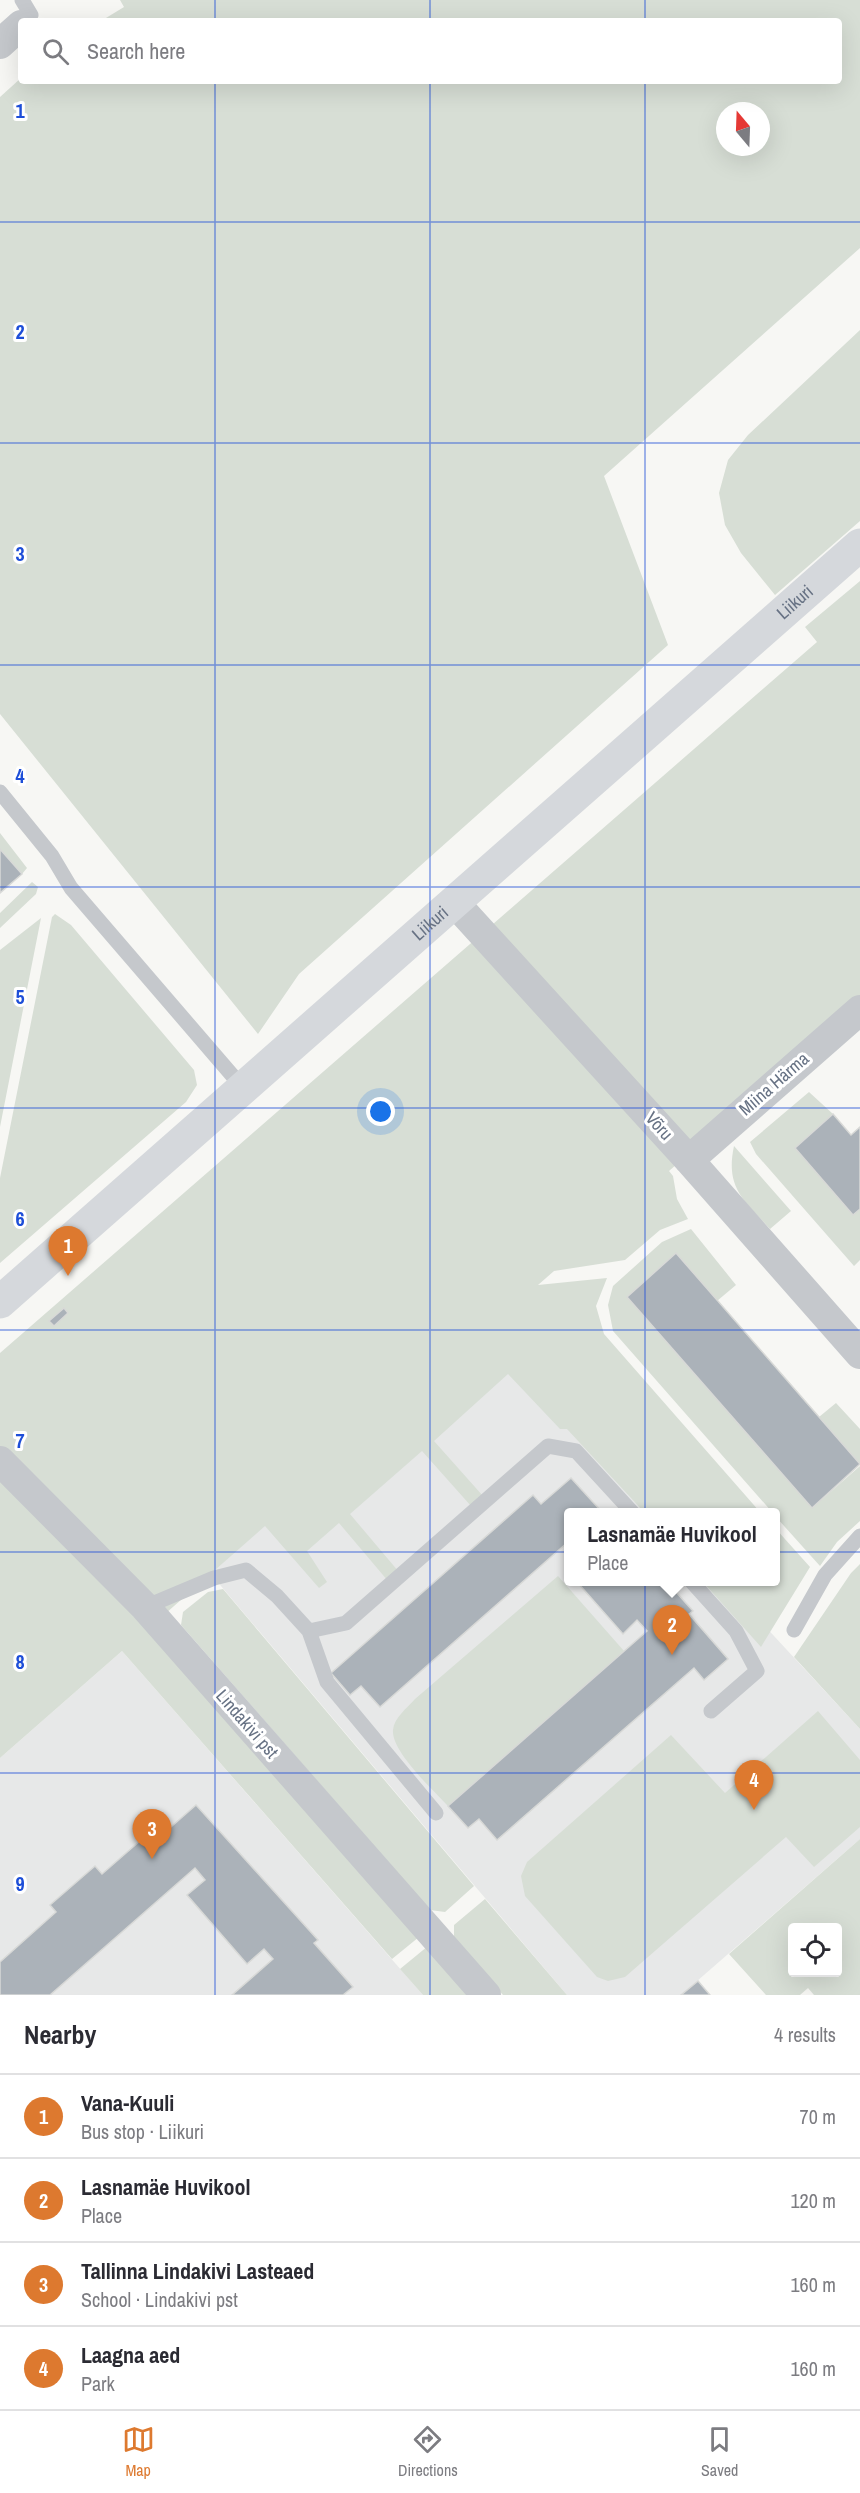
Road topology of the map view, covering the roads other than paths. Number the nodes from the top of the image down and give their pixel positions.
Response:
1 (18, 23) edge
2 (0, 44) edge
3 (860, 545) edge
4 (0, 792) edge
5 (454, 902) junction
6 (860, 1010) edge
7 (244, 1089) junction
8 (689, 1160) junction
9 (0, 1302) edge
10 (860, 1354) edge
11 (0, 1461) edge
12 (628, 1508) edge
13 (860, 1536) edge
14 (696, 1586) edge
15 (145, 1607) junction
16 (794, 1630) dead end
17 (309, 1631) junction
18 (711, 1711) dead end
19 (436, 1813) dead end
20 (486, 1995) edge

1 - 2 street
3 - 5 street, Liikuri
4 - 7 lane
5 - 7 street, Liikuri
5 - 8 street, Võru
6 - 8 street, Miina Härma
7 - 9 street, Liikuri
8 - 10 street, Võru
11 - 15 street, Lindakivi pst
12 - 17 lane
13 - 16 lane
14 - 18 lane
15 - 17 lane
15 - 20 street, Lindakivi pst
17 - 19 lane

